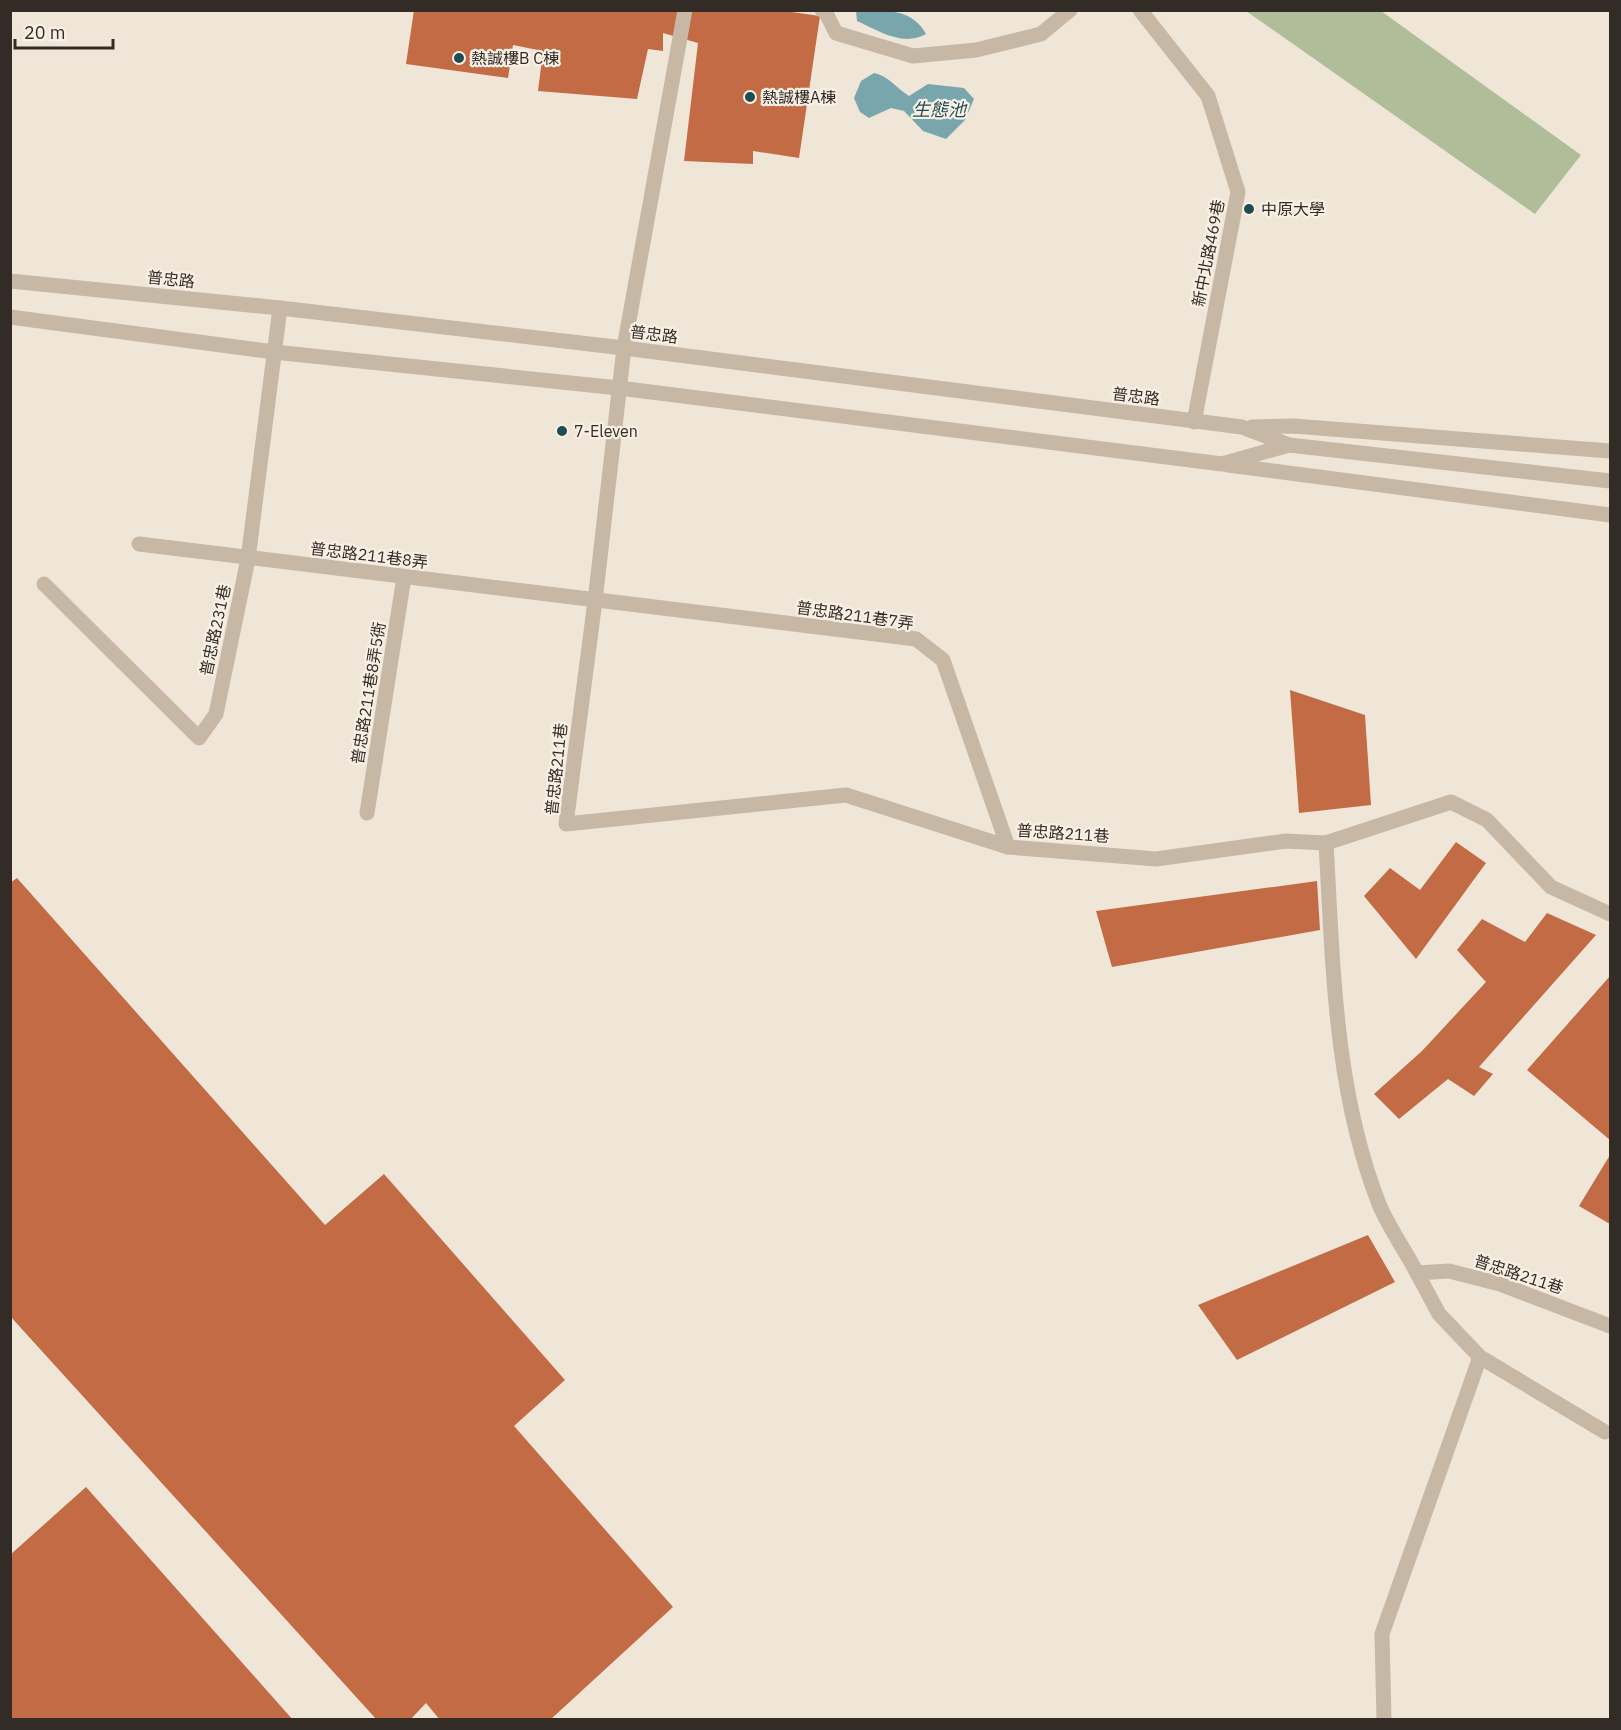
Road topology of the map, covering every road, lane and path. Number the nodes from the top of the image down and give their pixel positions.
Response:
1 (685, 10) edge
2 (822, 10) edge
3 (1070, 10) edge
4 (1140, 10) edge
5 (10, 280) edge
6 (280, 308) junction
7 (10, 317) edge
8 (624, 348) junction
9 (274, 352) junction
10 (619, 388) junction
11 (1194, 422) junction
12 (1242, 428) junction
13 (1289, 445) junction
14 (1611, 451) edge
15 (1222, 464) junction
16 (1611, 481) edge
17 (1611, 515) edge
18 (139, 544) dead end
19 (248, 559) junction
20 (404, 577) junction
21 (44, 584) dead end
22 (596, 601) junction
23 (367, 813) dead end
24 (1326, 843) junction
25 (1008, 847) junction
26 (1611, 914) edge
27 (1417, 1273) junction
28 (1611, 1326) edge
29 (1480, 1357) junction
30 (1605, 1432) dead end
31 (1384, 1719) edge

1 - 8 street, 普忠路211巷
2 - 3 street
4 - 11 street, 新中北路469巷
5 - 6 street, 普忠路
6 - 8 street, 普忠路
6 - 9 street, 普忠路231巷
7 - 9 street, 普忠路
8 - 10 street, 普忠路211巷
8 - 11 street, 普忠路
9 - 10 street, 普忠路
9 - 19 street, 普忠路231巷
10 - 15 street, 普忠路
10 - 22 street, 普忠路211巷
11 - 12 street, 普忠路
12 - 13 street, 普忠路
12 - 14 street
13 - 15 street, 普忠路
13 - 16 street, 普忠路
15 - 17 street
18 - 19 street, 普忠路211巷8弄
19 - 20 street, 普忠路211巷8弄
19 - 21 street, 普忠路231巷
20 - 22 street, 普忠路211巷8弄
20 - 23 street, 普忠路211巷8弄5衖
22 - 25 street, 普忠路211巷7弄
22 - 25 street, 普忠路211巷
24 - 25 street, 普忠路211巷
24 - 26 street
24 - 27 street
27 - 28 street, 普忠路211巷
27 - 29 street
29 - 30 street
29 - 31 street

